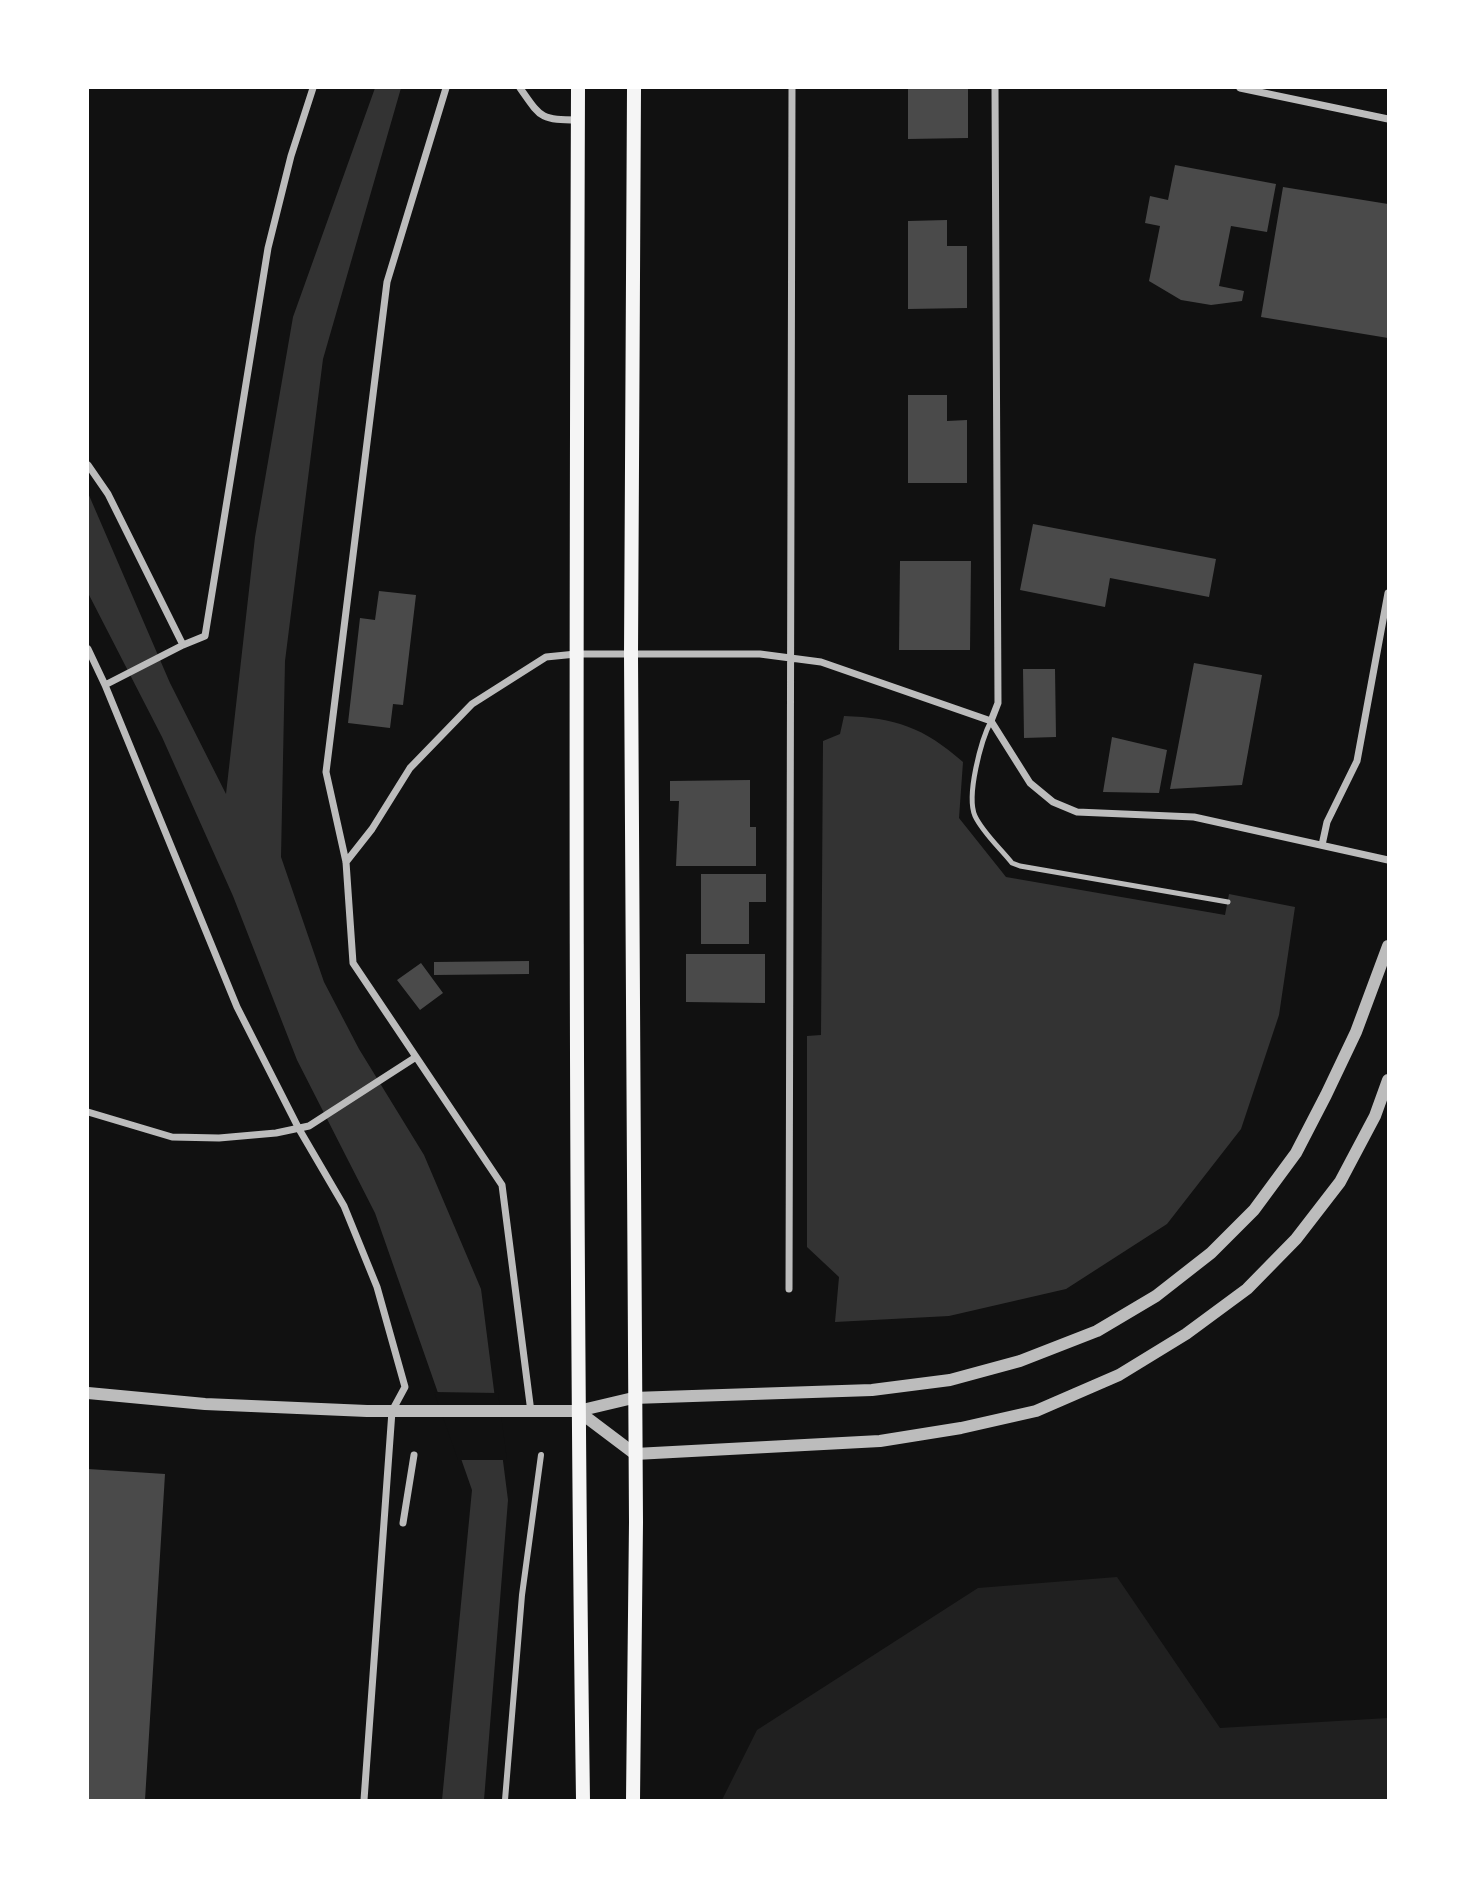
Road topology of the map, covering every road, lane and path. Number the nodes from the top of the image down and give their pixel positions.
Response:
1 (313, 88) edge
2 (446, 88) edge
3 (520, 88) edge
4 (578, 88) edge
5 (634, 88) edge
6 (792, 88) edge
7 (995, 88) edge
8 (1240, 88) edge
9 (1388, 119) edge
10 (578, 120) junction
11 (88, 465) edge
12 (1388, 593) edge
13 (181, 647) junction
14 (88, 649) edge
15 (576, 654) junction
16 (631, 654) junction
17 (789, 656) junction
18 (105, 685) junction
19 (991, 721) junction
20 (1322, 845) junction
21 (1388, 860) edge
22 (346, 862) junction
23 (1228, 902) dead end
24 (1388, 946) edge
25 (416, 1057) junction
26 (1388, 1080) edge
27 (88, 1112) edge
28 (299, 1129) junction
29 (789, 1289) dead end
30 (88, 1393) edge
31 (634, 1398) junction
32 (392, 1411) junction
33 (578, 1411) junction
34 (525, 1412) junction
35 (635, 1454) junction
36 (414, 1455) dead end
37 (541, 1455) dead end
38 (403, 1523) dead end
39 (364, 1801) edge
40 (505, 1801) edge
41 (583, 1801) edge
42 (633, 1801) edge

1 - 13 street
2 - 22 street
3 - 10 street
4 - 10 main road
5 - 16 main road
6 - 17 street
7 - 19 street
8 - 9 street
10 - 15 main road
11 - 13 street
12 - 20 street
13 - 18 street
14 - 18 street
15 - 16 street
15 - 22 street
15 - 33 main road
16 - 17 street
16 - 31 main road
17 - 19 street
17 - 29 street
18 - 28 street
19 - 20 street
19 - 23 lane
20 - 21 street
22 - 25 street
24 - 31 street
25 - 28 street
25 - 34 street
26 - 35 street
27 - 28 street
28 - 32 street
30 - 32 street
31 - 33 street
31 - 35 main road
32 - 34 street
32 - 39 street
33 - 34 street
33 - 35 street
33 - 41 main road
35 - 42 main road
36 - 38 street
37 - 40 street

